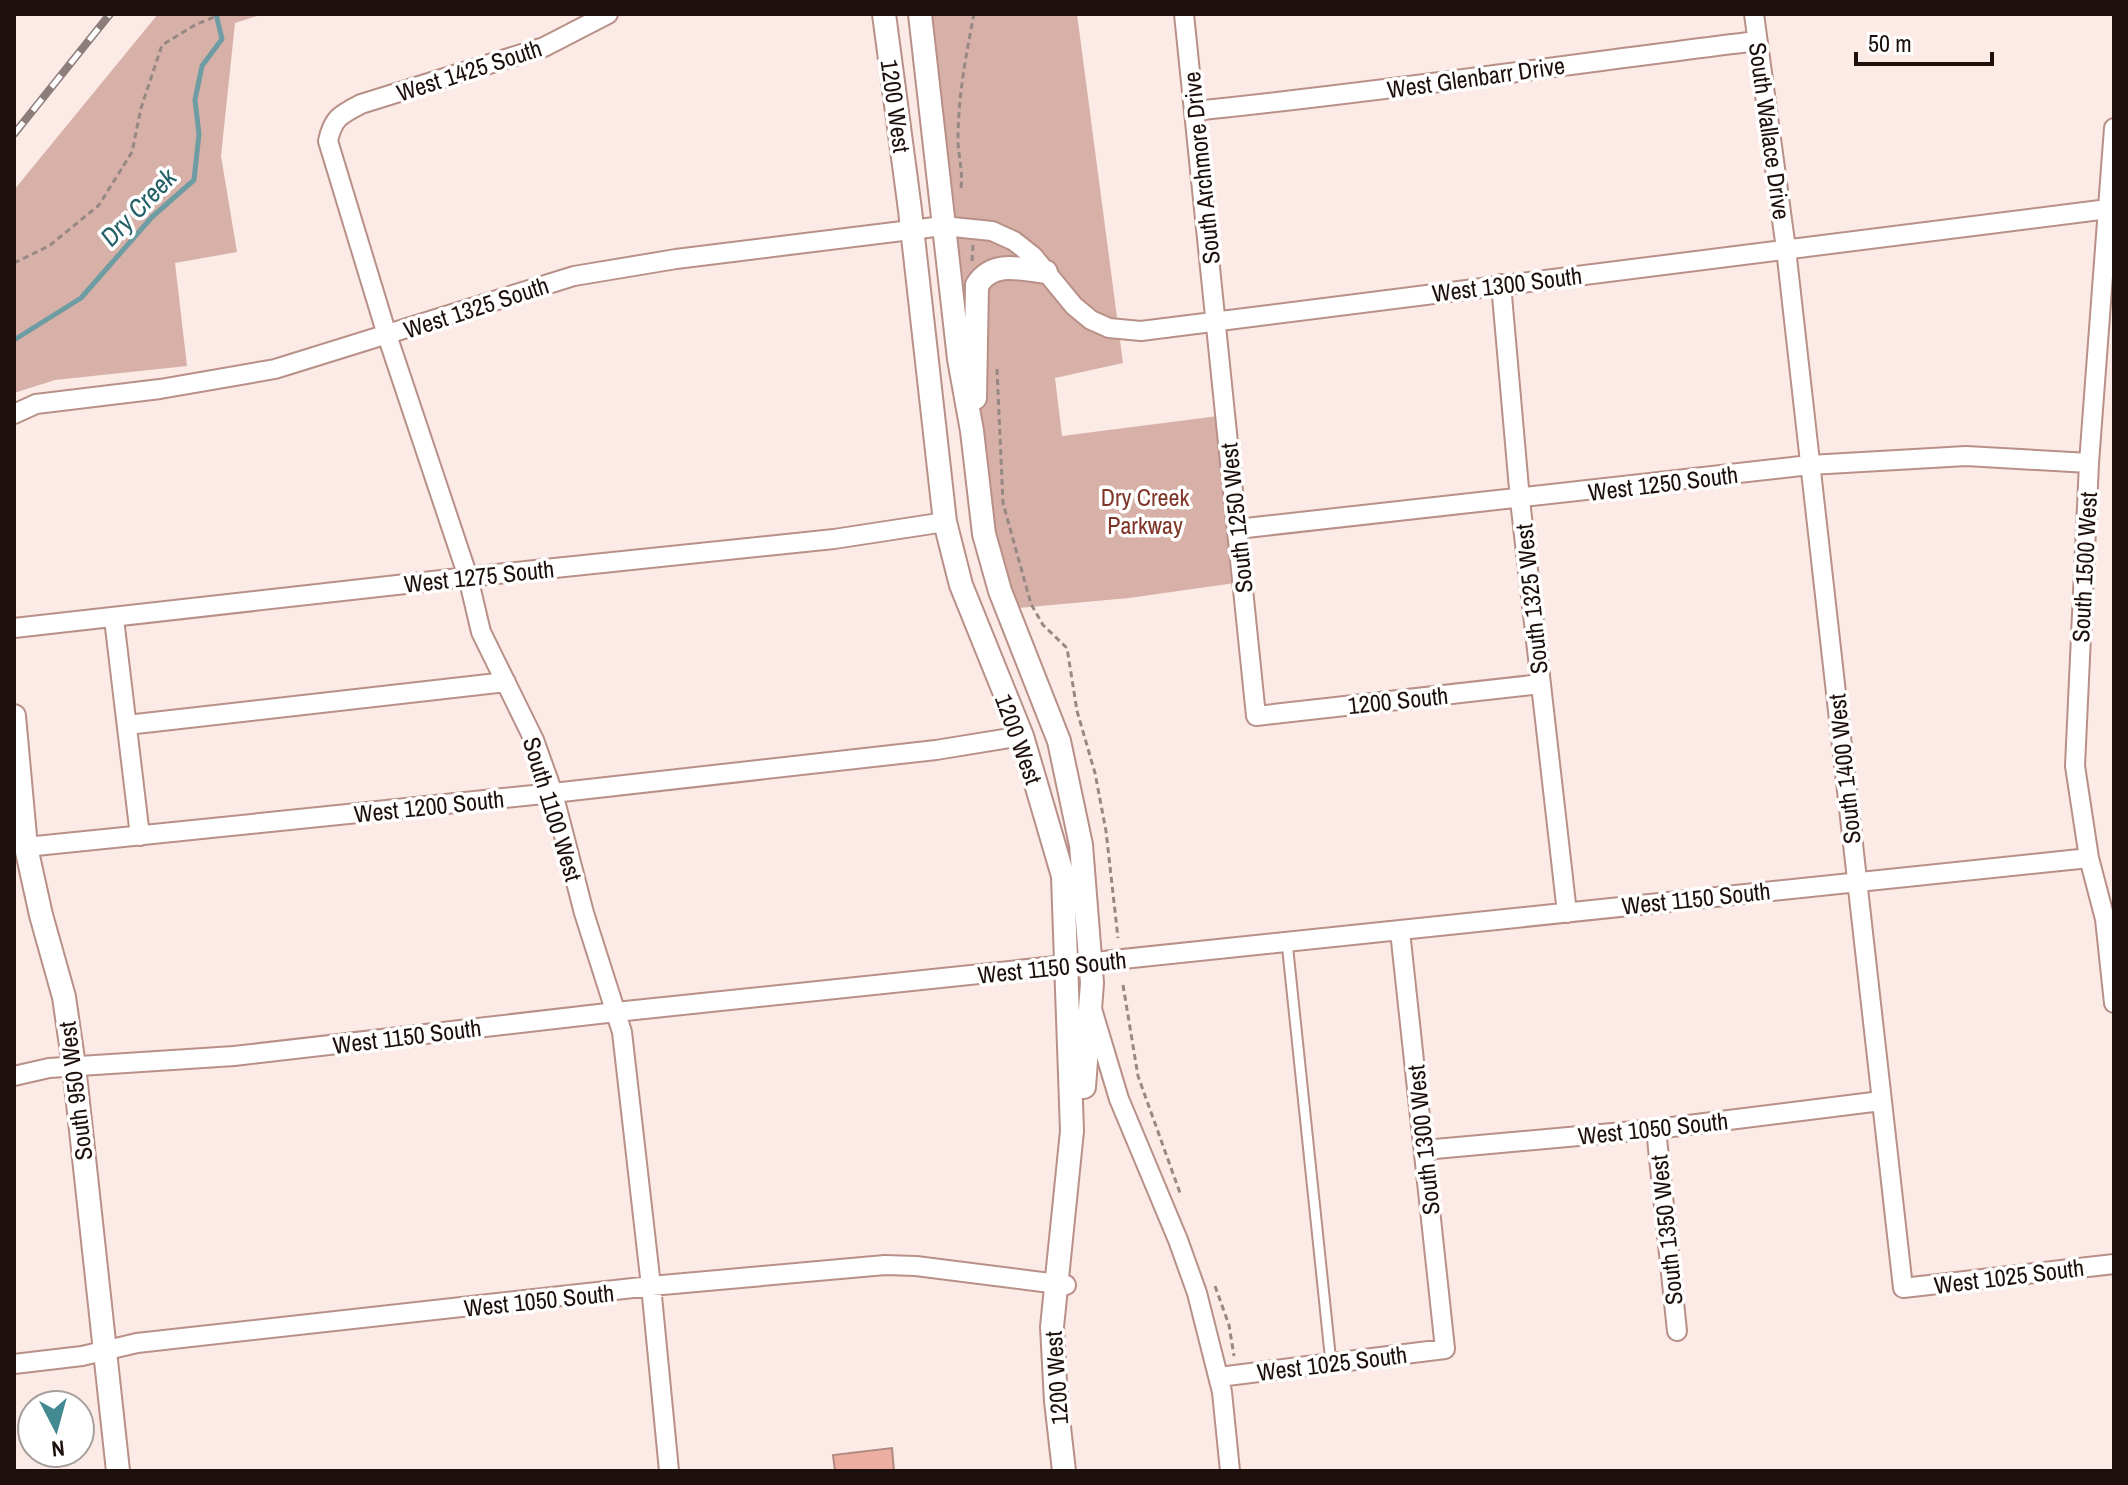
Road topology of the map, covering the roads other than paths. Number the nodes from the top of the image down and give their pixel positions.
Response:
1 (608, 14) edge
2 (884, 14) edge
3 (920, 14) edge
4 (1184, 14) edge
5 (1754, 14) edge
6 (1757, 41) junction
7 (1194, 111) junction
8 (331, 125) joint
9 (2114, 128) edge
10 (2108, 209) junction
11 (943, 226) junction
12 (913, 230) junction
13 (1786, 249) junction
14 (1046, 272) junction
15 (1501, 284) junction
16 (1217, 321) junction
17 (387, 335) junction
18 (14, 414) edge
19 (972, 431) junction
20 (2089, 463) junction
21 (1810, 465) junction
22 (1520, 500) junction
23 (945, 522) junction
24 (1237, 529) junction
25 (468, 577) junction
26 (114, 619) junction
27 (14, 628) edge
28 (506, 682) junction
29 (1541, 684) junction
30 (14, 716) edge
31 (1256, 716) joint
32 (127, 725) junction
33 (1022, 736) junction
34 (553, 793) junction
35 (140, 836) junction
36 (26, 847) junction
37 (2089, 858) junction
38 (1856, 881) junction
39 (1567, 913) junction
40 (1400, 931) junction
41 (1287, 942) junction
42 (1091, 963) junction
43 (1067, 965) junction
44 (2114, 1003) edge
45 (1092, 1007) junction
46 (616, 1012) junction
47 (74, 1066) junction
48 (14, 1076) edge
49 (1881, 1101) junction
50 (1656, 1129) junction
51 (1424, 1150) junction
52 (2114, 1264) edge
53 (1061, 1284) junction
54 (651, 1286) junction
55 (1903, 1288) joint
56 (1677, 1331) dead end
57 (103, 1349) junction
58 (1445, 1349) joint
59 (1331, 1363) junction
60 (14, 1364) edge
61 (1219, 1377) junction
62 (118, 1471) edge
63 (669, 1471) edge
64 (1064, 1471) edge
65 (1075, 1471) edge
66 (1230, 1471) edge

1 - 8 street, West 1425 South
2 - 12 street, 1200 West
3 - 11 street, 1200 West
4 - 7 street, South Archmore Drive
5 - 6 street, South Wallace Drive
6 - 7 street, West Glenbarr Drive
6 - 13 street, South Wallace Drive
7 - 16 street, South Archmore Drive
8 - 17 street, South 1100 West
9 - 10 street, South 1500 West
10 - 13 street, West 1300 South
10 - 20 street, South 1500 West
11 - 12 street, West 1325 South
11 - 14 street, West 1300 South
11 - 19 street, 1200 West
12 - 17 street, West 1325 South
12 - 23 street, 1200 West
13 - 15 street, West 1300 South
13 - 21 street, South 1400 West
14 - 16 street, West 1300 South
14 - 19 street
15 - 16 street, West 1300 South
15 - 22 street, South 1325 West
16 - 24 street, South 1250 West
17 - 18 street, West 1325 South
17 - 25 street, South 1100 West
19 - 42 street, 1200 West
20 - 21 street, West 1250 South
20 - 37 street, South 1500 West
21 - 22 street, West 1250 South
21 - 38 street, South 1400 West
22 - 24 street, West 1250 South
22 - 29 street, South 1325 West
23 - 25 street, West 1275 South
23 - 33 street, 1200 West
24 - 31 street, South 1250 West
25 - 26 street, West 1275 South
25 - 28 street, South 1100 West
26 - 27 street, West 1275 South
26 - 32 street
28 - 32 street
28 - 34 street, South 1100 West
29 - 31 street, 1200 South
29 - 39 street, South 1325 West
30 - 36 street, South 950 West
32 - 35 street
33 - 34 street, West 1200 South
33 - 43 street, 1200 West
34 - 35 street, West 1200 South
34 - 46 street, South 1100 West
35 - 36 street, West 1200 South
36 - 47 street, South 950 West
37 - 38 street, West 1150 South
37 - 44 street, South 1500 West
38 - 39 street, West 1150 South
38 - 49 street, South 1400 West
39 - 40 street, West 1150 South
40 - 41 street, West 1150 South
40 - 51 street, South 1300 West
41 - 42 street, West 1150 South
41 - 59 lane
42 - 43 street, West 1150 South
42 - 45 street, 1200 West
43 - 46 street, West 1150 South
43 - 53 street, 1200 West
45 - 53 street, 1200 West
45 - 61 street
46 - 47 street, West 1150 South
46 - 54 street, South 1100 West
47 - 48 street, West 1150 South
47 - 57 street, South 950 West
49 - 50 street, West 1050 South
49 - 55 street, South 1400 West
50 - 51 street, West 1050 South
50 - 56 street, South 1350 West
51 - 58 street, South 1300 West
52 - 55 street, West 1025 South
53 - 54 street, West 1050 South
53 - 64 street, 1200 West
53 - 65 street, 1200 West
54 - 57 street, West 1050 South
54 - 63 street, South 1100 West
57 - 60 street, West 1050 South
57 - 62 street, South 950 West
58 - 59 street, West 1025 South
59 - 61 street, West 1025 South
61 - 66 street

